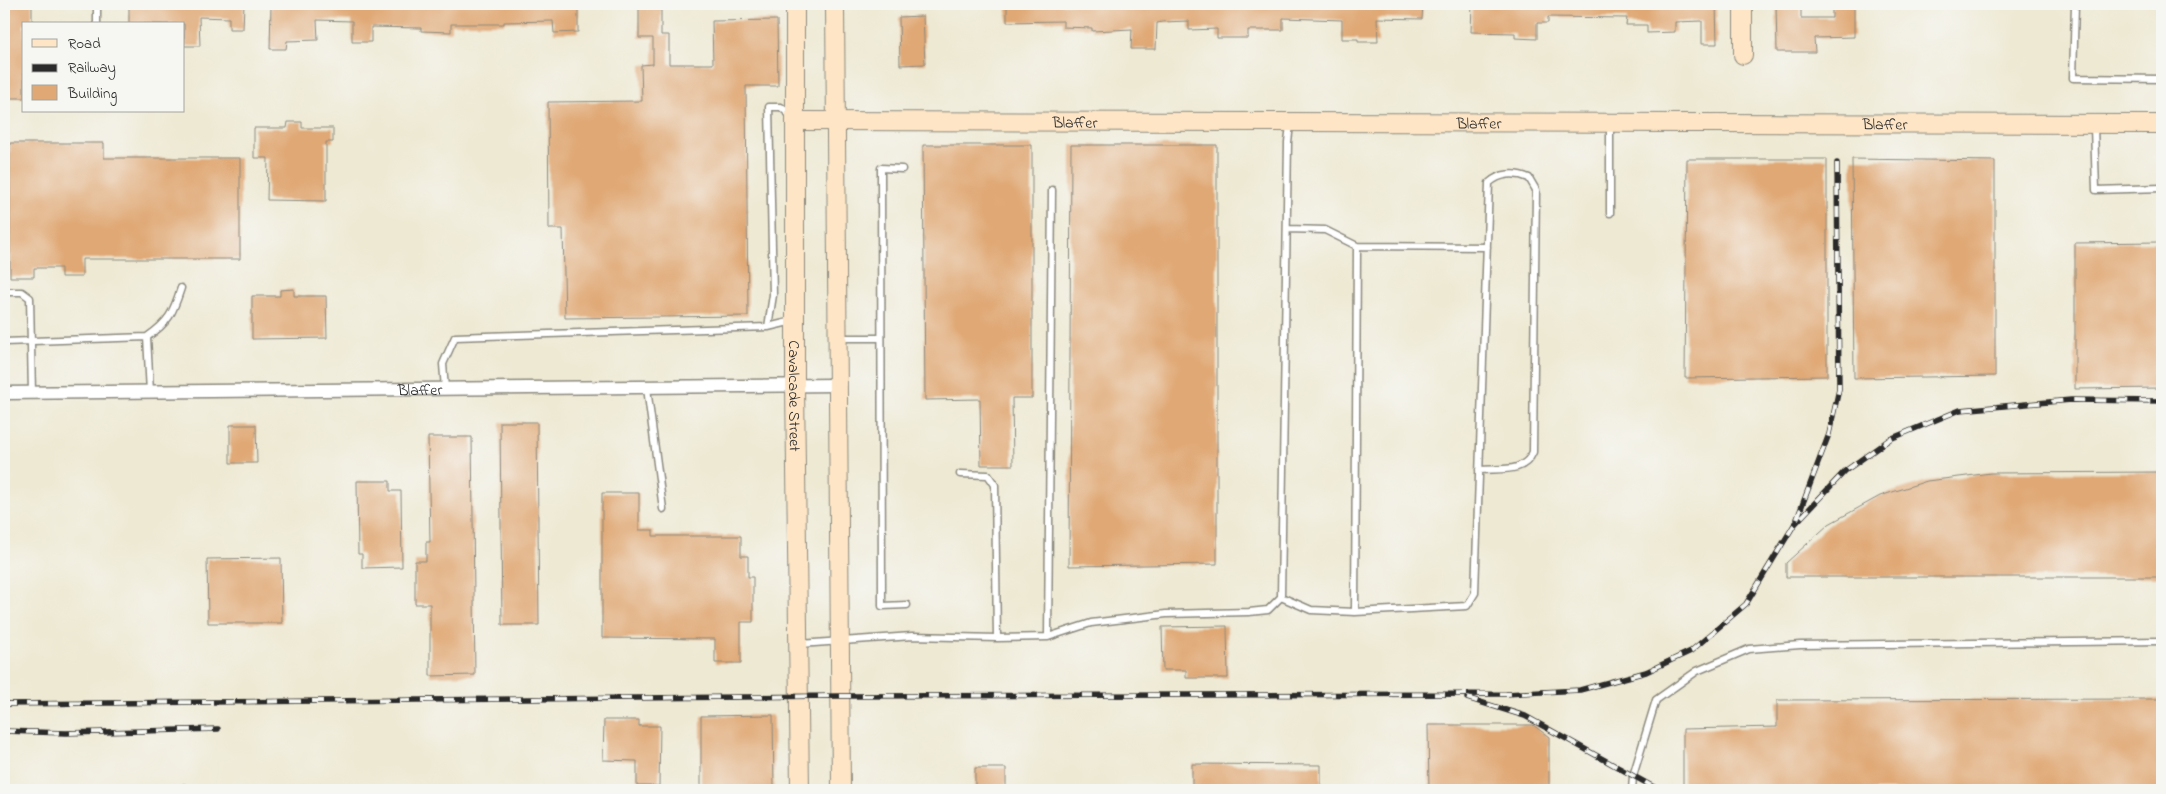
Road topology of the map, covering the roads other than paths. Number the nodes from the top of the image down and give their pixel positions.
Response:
1 (96, 4) edge
2 (795, 4) edge
3 (835, 4) edge
4 (1743, 4) edge
5 (2074, 4) edge
6 (97, 22) edge
7 (1743, 55) dead end
8 (2162, 79) edge
9 (797, 121) junction
10 (834, 121) junction
11 (1291, 123) junction
12 (1610, 123) junction
13 (2094, 124) junction
14 (2162, 124) edge
15 (902, 169) dead end
16 (2162, 188) edge
17 (1052, 190) dead end
18 (1610, 213) dead end
19 (1287, 229) junction
20 (1357, 246) junction
21 (1487, 247) junction
22 (181, 288) dead end
23 (4, 292) edge
24 (796, 321) junction
25 (768, 327) junction
26 (147, 337) junction
27 (837, 338) junction
28 (880, 338) junction
29 (31, 341) junction
30 (4, 342) edge
31 (837, 385) junction
32 (795, 386) junction
33 (647, 388) junction
34 (446, 390) junction
35 (150, 392) junction
36 (4, 393) edge
37 (32, 393) junction
38 (1479, 470) junction
39 (960, 474) dead end
40 (663, 509) dead end
41 (1281, 597) junction
42 (907, 605) dead end
43 (1355, 612) junction
44 (1048, 637) junction
45 (997, 638) junction
46 (2162, 641) edge
47 (840, 642) junction
48 (798, 644) junction
49 (800, 790) edge
50 (841, 790) edge
51 (1632, 790) edge

1 - 6 lane
2 - 9 main road, Cavalcade Street
3 - 10 main road
4 - 7 main road
5 - 8 lane
9 - 10 main road, Blaffer
9 - 24 main road, Cavalcade Street
9 - 25 lane
10 - 11 main road, Blaffer
10 - 27 main road
11 - 12 main road, Blaffer
11 - 19 lane
12 - 13 main road, Blaffer
12 - 18 lane
13 - 14 main road, Blaffer
13 - 16 lane
15 - 28 lane
17 - 44 lane
19 - 20 lane
19 - 41 lane
20 - 21 lane
20 - 43 lane
21 - 38 lane
21 - 38 lane
22 - 26 lane
23 - 29 lane
24 - 25 lane
24 - 32 main road, Cavalcade Street
25 - 34 lane
26 - 29 lane
26 - 35 lane
27 - 28 lane
27 - 31 main road
28 - 42 lane
29 - 30 lane
29 - 37 lane
31 - 32 street, Blaffer
31 - 47 main road
32 - 33 street, Blaffer
32 - 48 main road, Cavalcade Street
33 - 34 street, Blaffer
33 - 40 lane
34 - 35 street, Blaffer
35 - 37 street, Blaffer
36 - 37 street, Blaffer
38 - 43 lane
39 - 45 lane
41 - 43 lane
41 - 44 lane
44 - 45 lane
45 - 47 lane
46 - 51 lane
47 - 48 lane
47 - 50 main road
48 - 49 main road, Cavalcade Street

